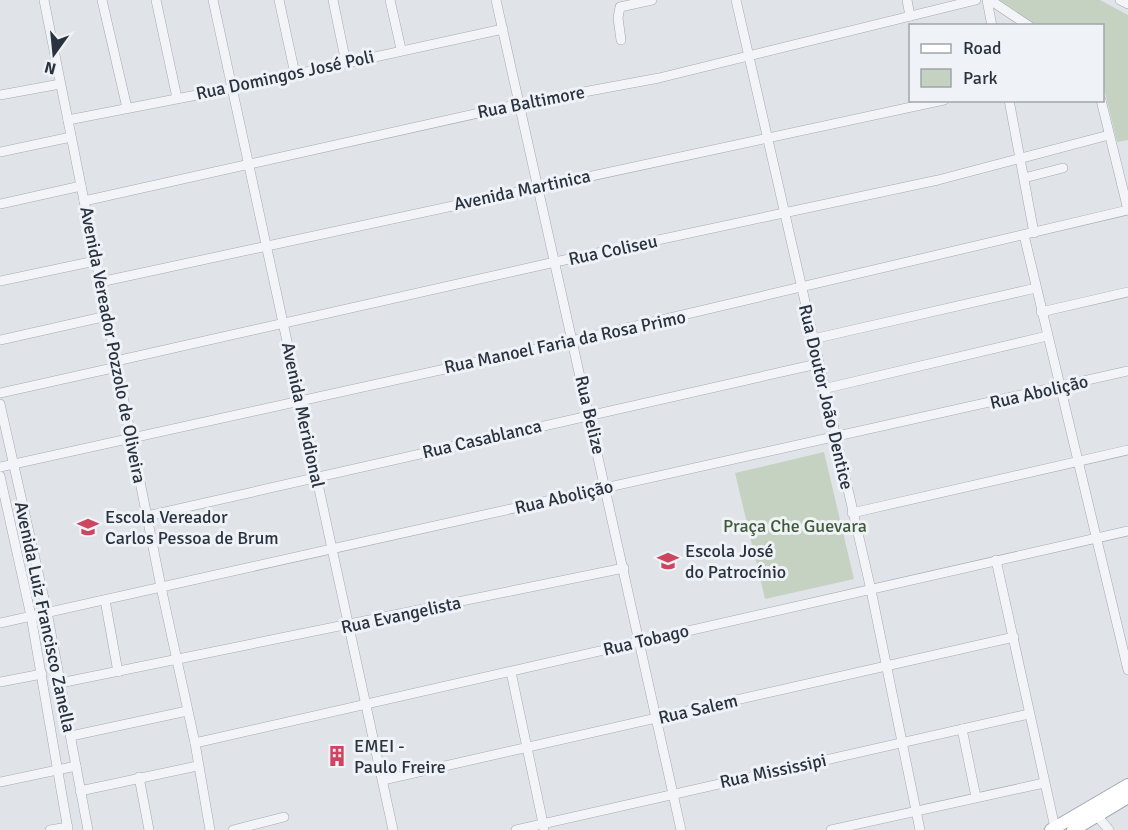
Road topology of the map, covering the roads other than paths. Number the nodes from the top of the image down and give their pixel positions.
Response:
1 (44, 0) edge
2 (102, 0) edge
3 (156, 0) edge
4 (213, 0) edge
5 (279, 0) edge
6 (333, 0) edge
7 (390, 0) edge
8 (496, 0) edge
9 (652, 0) edge
10 (736, 0) edge
11 (906, 0) edge
12 (976, 0) edge
13 (988, 0) edge
14 (1119, 0) edge
15 (1128, 4) edge
16 (910, 16) junction
17 (992, 24) edge
18 (1026, 24) edge
19 (503, 29) junction
20 (621, 40) dead end
21 (401, 49) junction
22 (750, 57) junction
23 (346, 63) junction
24 (295, 74) junction
25 (60, 84) junction
26 (233, 87) junction
27 (0, 95) edge
28 (177, 98) junction
29 (934, 102) edge
30 (1009, 102) edge
31 (1101, 102) edge
32 (519, 104) junction
33 (127, 108) junction
34 (68, 120) junction
35 (1109, 135) junction
36 (769, 136) junction
37 (71, 137) junction
38 (0, 152) edge
39 (1020, 156) junction
40 (248, 166) junction
41 (1064, 168) dead end
42 (1024, 178) junction
43 (81, 186) junction
44 (538, 186) junction
45 (84, 201) junction
46 (0, 204) edge
47 (1128, 210) edge
48 (785, 213) junction
49 (1029, 234) junction
50 (266, 245) junction
51 (95, 261) junction
52 (555, 262) junction
53 (0, 281) edge
54 (100, 282) junction
55 (802, 288) junction
56 (1036, 288) junction
57 (1128, 292) edge
58 (1041, 312) junction
59 (107, 316) junction
60 (284, 324) junction
61 (1047, 336) junction
62 (813, 339) junction
63 (0, 340) edge
64 (572, 341) junction
65 (116, 364) junction
66 (817, 364) junction
67 (1128, 371) edge
68 (1059, 388) junction
69 (823, 389) junction
70 (0, 393) edge
71 (300, 399) junction
72 (0, 404) edge
73 (590, 414) junction
74 (131, 437) junction
75 (836, 438) junction
76 (1128, 450) edge
77 (1078, 461) junction
78 (13, 464) junction
79 (0, 466) edge
80 (0, 476) edge
81 (317, 478) junction
82 (607, 488) junction
83 (852, 513) junction
84 (147, 516) junction
85 (5, 524) edge
86 (1128, 531) edge
87 (1098, 538) junction
88 (333, 550) junction
89 (996, 560) junction
90 (624, 568) junction
91 (161, 587) junction
92 (871, 590) junction
93 (105, 600) junction
94 (47, 612) junction
95 (31, 616) junction
96 (0, 623) edge
97 (348, 626) junction
98 (1014, 637) junction
99 (640, 641) junction
100 (177, 661) junction
101 (886, 667) junction
102 (1128, 670) edge
103 (118, 672) junction
104 (512, 672) junction
105 (42, 674) junction
106 (0, 682) edge
107 (60, 683) junction
108 (366, 704) junction
109 (187, 711) junction
110 (1029, 714) junction
111 (657, 719) junction
112 (962, 729) junction
113 (71, 736) junction
114 (901, 742) junction
115 (195, 743) junction
116 (528, 746) junction
117 (76, 766) junction
118 (197, 766) junction
119 (57, 771) junction
120 (139, 777) junction
121 (383, 780) junction
122 (0, 782) edge
123 (1044, 783) junction
124 (1128, 785) edge
125 (80, 791) junction
126 (672, 793) junction
127 (976, 797) junction
128 (1128, 797) edge
129 (915, 810) junction
130 (1093, 812) junction
131 (284, 817) dead end
132 (1072, 826) edge
133 (544, 827) edge
134 (68, 828) edge
135 (1053, 829) edge
136 (50, 830) edge
137 (88, 830) edge
138 (149, 830) edge
139 (210, 830) edge
140 (233, 830) edge
141 (393, 830) edge
142 (516, 830) edge
143 (681, 830) edge
144 (831, 830) edge
145 (920, 830) edge
146 (1109, 830) edge

1 - 25 street, Avenida Vereador Pozzolo de Oliveira
2 - 33 street
3 - 28 street
4 - 26 street, Avenida Meridional
5 - 24 street
6 - 23 street
7 - 21 street
8 - 19 street, Rua Belize
9 - 20 street
10 - 22 street, Rua Doutor João Dentice
11 - 16 street
12 - 16 street, Rua Baltimore
13 - 17 street
13 - 18 street
14 - 15 street
16 - 22 street, Rua Baltimore
19 - 21 street, Rua Domingos José Poli
19 - 32 street, Rua Belize
21 - 23 street, Rua Domingos José Poli
22 - 32 street, Rua Baltimore
22 - 36 street, Rua Doutor João Dentice
23 - 24 street, Rua Domingos José Poli
24 - 26 street, Rua Domingos José Poli
25 - 27 street
25 - 34 street, Avenida Vereador Pozzolo de Oliveira
26 - 28 street, Rua Domingos José Poli
26 - 40 street, Avenida Meridional
28 - 33 street, Rua Domingos José Poli
29 - 36 street, Avenida Martinica
30 - 39 street
31 - 35 street
32 - 40 street, Rua Baltimore
32 - 44 street, Rua Belize
33 - 34 street, Rua Domingos José Poli
34 - 37 street, Avenida Vereador Pozzolo de Oliveira
35 - 39 street, Rua Coliseu
35 - 47 street
36 - 44 street, Avenida Martinica
36 - 48 street, Rua Doutor João Dentice
37 - 38 street
37 - 43 street, Avenida Vereador Pozzolo de Oliveira
39 - 42 street
39 - 48 street, Rua Coliseu
40 - 45 street, Rua Baltimore
40 - 50 street, Avenida Meridional
41 - 42 street
42 - 49 street
43 - 45 street, Avenida Vereador Pozzolo de Oliveira
43 - 46 street
44 - 50 street, Avenida Martinica
44 - 52 street, Rua Belize
45 - 51 street, Avenida Vereador Pozzolo de Oliveira
47 - 49 street, Rua Manoel Faria da Rosa Primo
48 - 52 street, Rua Coliseu
48 - 55 street, Rua Doutor João Dentice
49 - 55 street, Rua Manoel Faria da Rosa Primo
49 - 56 street
50 - 54 street, Avenida Martinica
50 - 60 street, Avenida Meridional
51 - 53 street
51 - 54 street, Avenida Vereador Pozzolo de Oliveira
52 - 60 street, Rua Coliseu
52 - 64 street, Rua Belize
54 - 59 street, Avenida Vereador Pozzolo de Oliveira
55 - 62 street, Rua Doutor João Dentice
55 - 64 street, Rua Manoel Faria da Rosa Primo
56 - 58 street
56 - 62 street
57 - 58 street
58 - 61 street
59 - 63 street
59 - 65 street, Avenida Vereador Pozzolo de Oliveira
60 - 65 street, Rua Coliseu
60 - 71 street, Avenida Meridional
61 - 68 street
61 - 69 street
62 - 66 street, Rua Doutor João Dentice
64 - 71 street, Rua Manoel Faria da Rosa Primo
64 - 73 street, Rua Belize
65 - 70 street, Rua Coliseu
65 - 74 street, Avenida Vereador Pozzolo de Oliveira
66 - 69 street, Rua Doutor João Dentice
66 - 73 street, Rua Casablanca
67 - 68 street, Rua Abolição
68 - 75 street, Rua Abolição
68 - 77 street
69 - 75 street, Rua Doutor João Dentice
71 - 74 street, Rua Manoel Faria da Rosa Primo
71 - 81 street, Avenida Meridional
72 - 78 street, Avenida Luiz Francisco Zanella
73 - 81 street, Rua Casablanca
73 - 82 street, Rua Belize
74 - 78 street, Rua Manoel Faria da Rosa Primo
74 - 84 street, Avenida Vereador Pozzolo de Oliveira
75 - 82 street, Rua Abolição
75 - 83 street, Rua Doutor João Dentice
76 - 77 street
77 - 83 street
77 - 87 street
78 - 79 street, Rua Manoel Faria da Rosa Primo
78 - 94 street, Avenida Luiz Francisco Zanella
80 - 85 street, Avenida Luiz Francisco Zanella
81 - 84 street, Rua Casablanca
81 - 88 street, Avenida Meridional
82 - 88 street, Rua Abolição
82 - 90 street, Rua Belize
83 - 92 street, Rua Doutor João Dentice
84 - 91 street, Avenida Vereador Pozzolo de Oliveira
85 - 95 street, Avenida Luiz Francisco Zanella
86 - 87 street, Rua Tobago
87 - 89 street, Rua Tobago
87 - 102 street
88 - 91 street, Rua Abolição
88 - 97 street, Avenida Meridional
89 - 92 street, Rua Tobago
89 - 98 street
90 - 97 street, Rua Evangelista
90 - 99 street, Rua Belize
91 - 93 street, Rua Abolição
91 - 100 street, Avenida Vereador Pozzolo de Oliveira
92 - 99 street, Rua Tobago
92 - 101 street, Rua Doutor João Dentice
93 - 94 street, Rua Abolição
93 - 103 street
94 - 95 street, Rua Abolição
94 - 107 street, Avenida Luiz Francisco Zanella
95 - 96 street, Rua Abolição
95 - 105 street, Avenida Luiz Francisco Zanella
97 - 100 street, Rua Evangelista
97 - 108 street, Avenida Meridional
98 - 101 street, Rua Salem
98 - 110 street
99 - 104 street, Rua Tobago
99 - 111 street, Rua Belize
100 - 103 street, Rua Evangelista
100 - 109 street, Avenida Vereador Pozzolo de Oliveira
101 - 111 street, Rua Salem
101 - 114 street, Rua Doutor João Dentice
103 - 107 street, Rua Evangelista
104 - 108 street, Rua Tobago
104 - 116 street
105 - 106 street
105 - 119 street, Avenida Luiz Francisco Zanella
107 - 113 street, Avenida Luiz Francisco Zanella
108 - 115 street, Rua Tobago
108 - 121 street, Avenida Meridional
109 - 113 street
109 - 115 street, Avenida Vereador Pozzolo de Oliveira
110 - 112 street, Rua Mississipi
110 - 123 street
111 - 116 street, Rua Salem
111 - 126 street, Rua Belize
112 - 114 street, Rua Mississipi
112 - 127 street
113 - 117 street, Avenida Luiz Francisco Zanella
114 - 126 street, Rua Mississipi
114 - 129 street, Rua Doutor João Dentice
115 - 118 street, Avenida Vereador Pozzolo de Oliveira
116 - 121 street, Rua Salem
116 - 133 street
117 - 119 street
117 - 125 street, Avenida Luiz Francisco Zanella
118 - 120 street
118 - 139 street, Avenida Vereador Pozzolo de Oliveira
119 - 122 street
119 - 134 street, Avenida Luiz Francisco Zanella
120 - 125 street
120 - 138 street
121 - 141 street, Avenida Meridional
123 - 127 street
123 - 135 street
124 - 130 main road
125 - 137 street, Avenida Luiz Francisco Zanella
126 - 133 street, Rua Mississipi
126 - 143 street, Rua Belize
127 - 129 street
128 - 130 main road
129 - 144 street
129 - 145 street, Rua Doutor João Dentice
130 - 132 main road
130 - 146 street
131 - 140 street
132 - 135 main road
133 - 142 street, Rua Mississipi
134 - 136 street

